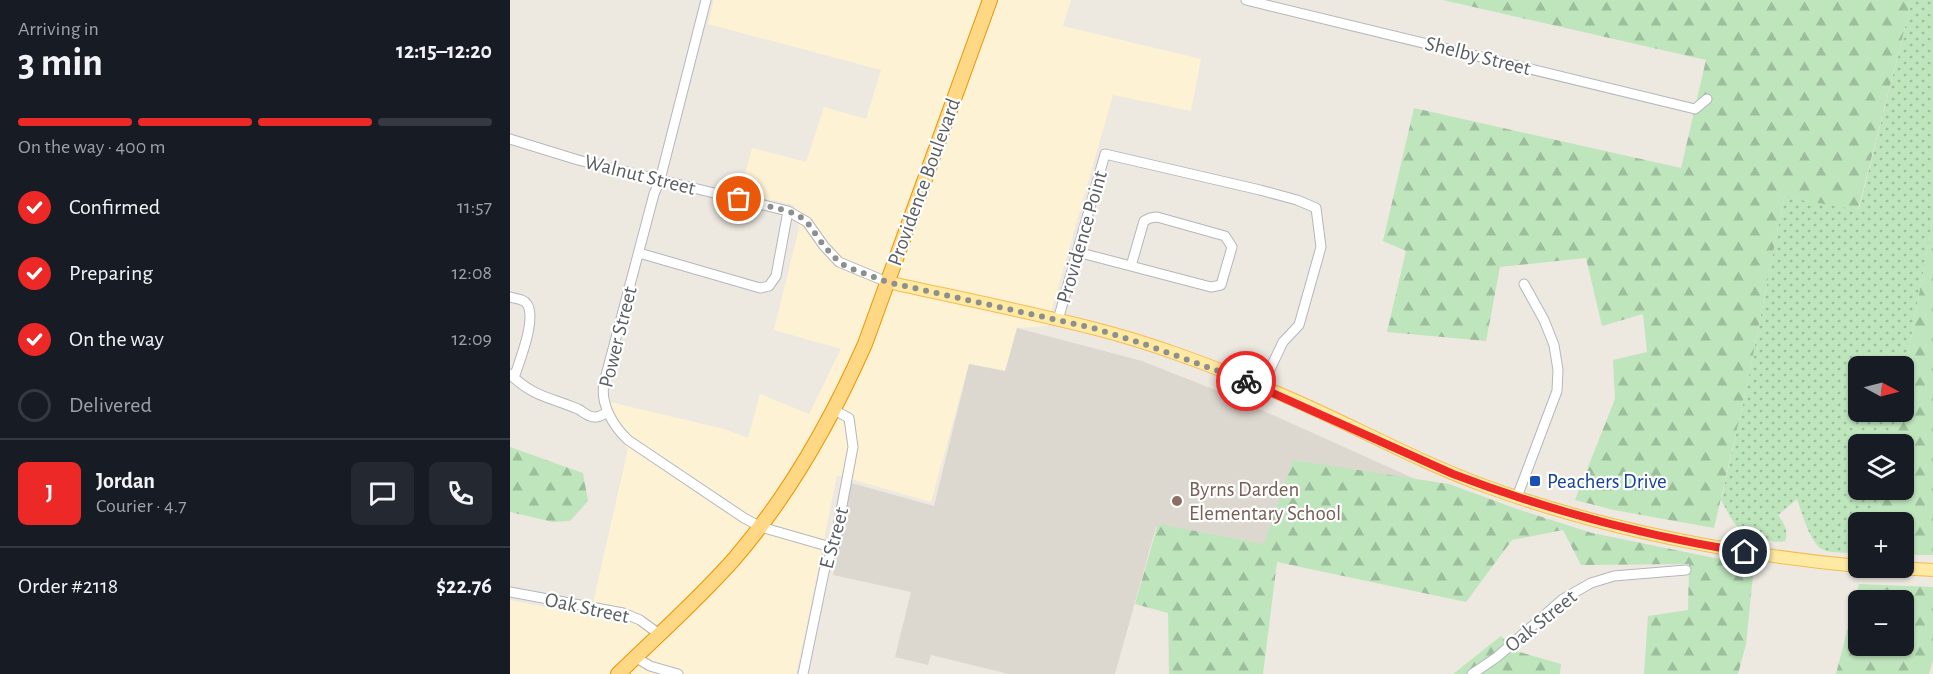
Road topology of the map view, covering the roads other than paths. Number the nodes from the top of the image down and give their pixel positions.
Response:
1 (706, 0) edge
2 (990, 0) edge
3 (1246, 0) edge
4 (1707, 99) dead end
5 (510, 139) edge
6 (660, 180) junction
7 (788, 211) junction
8 (1077, 252) junction
9 (639, 254) junction
10 (1131, 266) junction
11 (887, 282) junction
12 (1524, 284) dead end
13 (510, 297) edge
14 (1058, 320) junction
15 (512, 376) edge
16 (1262, 386) junction
17 (834, 410) junction
18 (608, 412) junction
19 (1517, 496) junction
20 (761, 527) junction
21 (834, 548) junction
22 (1848, 565) edge
23 (1914, 569) edge
24 (1686, 570) dead end
25 (1933, 570) edge
26 (510, 592) edge
27 (659, 634) junction
28 (635, 657) junction
29 (618, 674) edge
30 (678, 674) edge
31 (803, 674) edge
32 (1472, 674) edge

1 - 6 street, Power Street
2 - 11 highway, Providence Boulevard
3 - 4 street, Shelby Street
5 - 6 street, Walnut Street
6 - 7 street, Walnut Street
6 - 9 street, Power Street
7 - 9 street
7 - 11 street, Walnut Street
8 - 10 street
8 - 14 street, Providence Point
8 - 16 street, Providence Point
9 - 18 street, Power Street
10 - 10 street
11 - 14 main road
11 - 17 highway, Providence Boulevard
12 - 19 street
13 - 15 street
14 - 16 main road
15 - 18 street
16 - 19 main road
17 - 20 highway, Providence Boulevard
17 - 21 street, E Street
18 - 20 street, Power Street
19 - 22 main road
20 - 21 street, Power Street
20 - 27 highway, Providence Boulevard
21 - 31 street, E Street
23 - 25 main road
24 - 32 street, Oak Street
26 - 27 street, Oak Street
27 - 28 highway, Providence Boulevard
28 - 29 highway, Providence Boulevard
28 - 30 street, Oak Street

